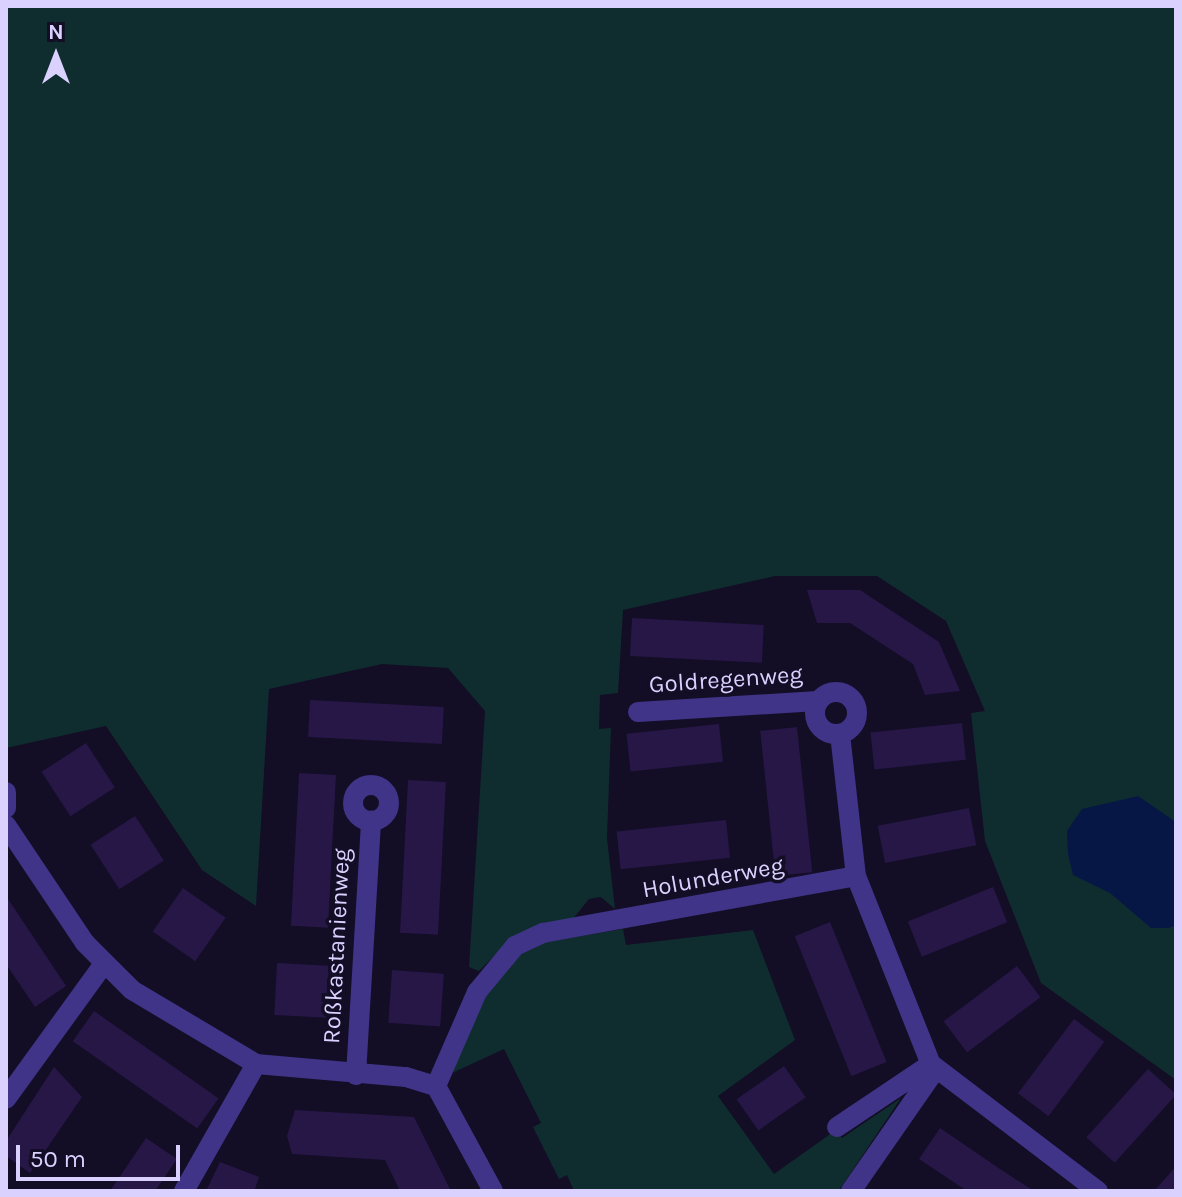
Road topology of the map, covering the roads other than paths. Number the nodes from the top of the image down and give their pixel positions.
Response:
1 (818, 701) junction
2 (638, 712) dead end
3 (840, 734) junction
4 (6, 792) edge
5 (6, 808) edge
6 (371, 820) dead end
7 (6, 825) edge
8 (856, 876) junction
9 (103, 965) junction
10 (256, 1064) junction
11 (933, 1067) junction
12 (356, 1075) junction
13 (436, 1086) junction
14 (6, 1099) edge
15 (837, 1127) dead end
16 (184, 1191) edge
17 (493, 1191) edge
18 (851, 1191) edge
19 (1098, 1191) edge

1 - 2 street, Goldregenweg
1 - 3 street
1 - 3 street
3 - 8 street
4 - 5 street
6 - 12 street, Roßkastanienweg
7 - 9 street
8 - 11 street
8 - 13 street, Holunderweg
9 - 10 street
9 - 14 street
10 - 12 street
10 - 16 street
11 - 15 street
11 - 18 street
11 - 19 street
12 - 13 street
13 - 17 street

